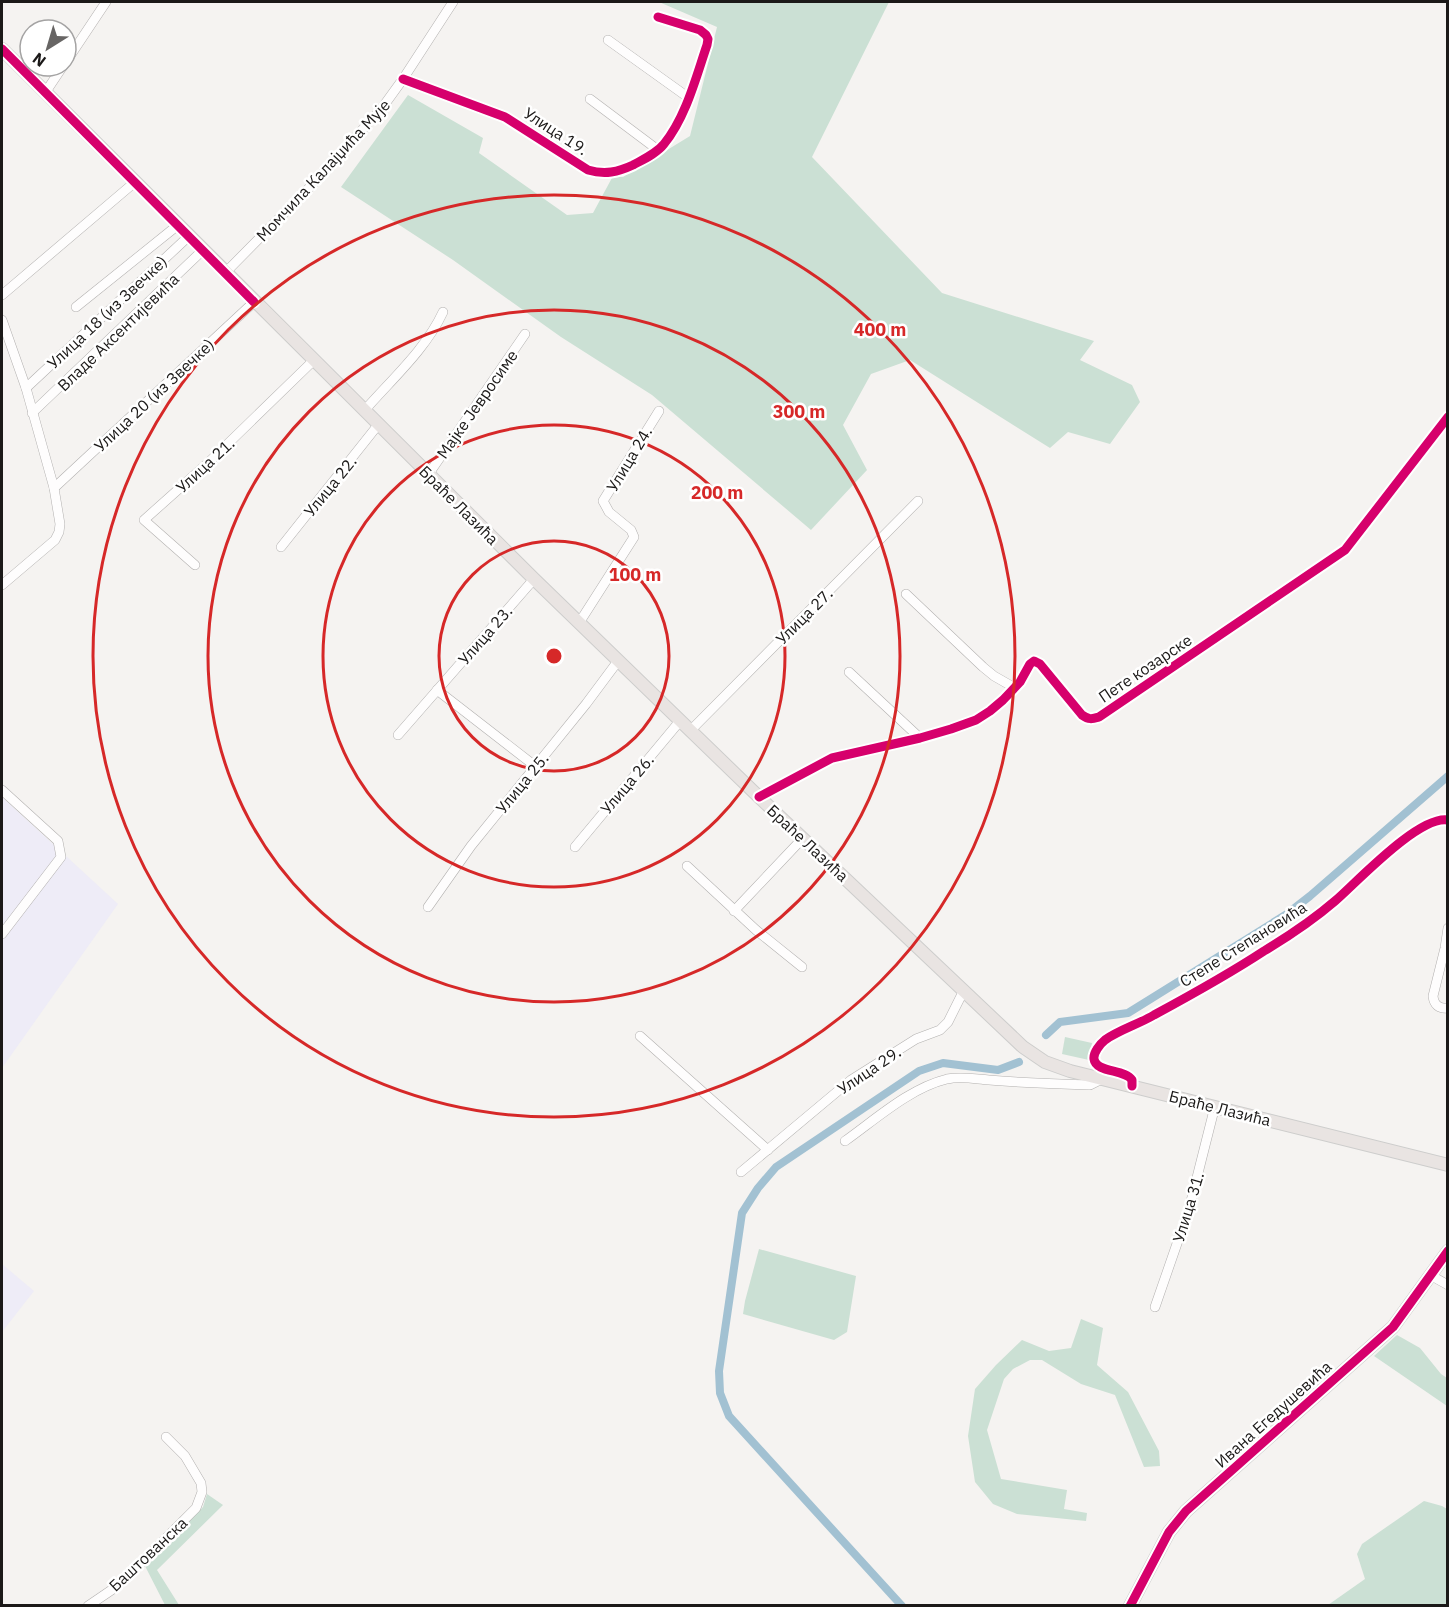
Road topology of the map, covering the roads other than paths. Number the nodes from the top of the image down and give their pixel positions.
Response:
1 (106, 2) edge
2 (453, 2) edge
3 (658, 17) dead end
4 (608, 40) dead end
5 (78, 44) edge
6 (2, 49) edge
7 (55, 78) edge
8 (403, 80) junction
9 (45, 93) junction
10 (689, 98) junction
11 (590, 99) dead end
12 (658, 150) junction
13 (135, 182) junction
14 (178, 225) junction
15 (189, 236) junction
16 (203, 250) junction
17 (225, 273) junction
18 (2, 295) edge
19 (254, 302) junction
20 (76, 307) dead end
21 (442, 312) dead end
22 (2, 320) edge
23 (525, 334) dead end
24 (313, 361) junction
25 (26, 388) junction
26 (364, 411) junction
27 (659, 411) dead end
28 (32, 413) junction
29 (1448, 417) edge
30 (378, 425) junction
31 (428, 475) junction
32 (54, 488) junction
33 (918, 501) dead end
34 (281, 547) dead end
35 (195, 565) dead end
36 (534, 579) junction
37 (2, 585) edge
38 (906, 594) dead end
39 (579, 623) junction
40 (618, 661) junction
41 (849, 672) dead end
42 (1015, 688) junction
43 (437, 690) junction
44 (680, 721) junction
45 (690, 731) junction
46 (398, 735) dead end
47 (920, 738) junction
48 (535, 766) junction
49 (2, 790) edge
50 (759, 797) junction
51 (1448, 820) edge
52 (803, 838) junction
53 (575, 847) dead end
54 (687, 866) dead end
55 (428, 907) dead end
56 (734, 911) junction
57 (1448, 928) edge
58 (2, 934) edge
59 (802, 967) dead end
60 (964, 990) junction
61 (1448, 1008) edge
62 (640, 1036) dead end
63 (1102, 1079) junction
64 (1132, 1086) junction
65 (1215, 1106) junction
66 (845, 1141) dead end
67 (768, 1150) junction
68 (1448, 1165) edge
69 (741, 1172) dead end
70 (1448, 1251) edge
71 (1430, 1275) junction
72 (1448, 1285) edge
73 (1155, 1307) dead end
74 (166, 1437) dead end
75 (88, 1605) edge
76 (1130, 1605) edge

1 - 5 street
2 - 8 street, Момчила Калајџића Мује
3 - 10 street, Улица 19.
4 - 10 street
6 - 9 main road, Браће Лазића
7 - 9 street
8 - 12 street, Улица 19.
8 - 17 street, Момчила Калајџића Мује
9 - 13 main road, Браће Лазића
10 - 12 street, Улица 19.
11 - 12 street
13 - 14 main road, Браће Лазића
13 - 18 street
14 - 15 main road, Браће Лазића
14 - 20 street
15 - 16 main road, Браће Лазића
15 - 25 street, Улица 18 (из Звечке)
16 - 17 main road, Браће Лазића
16 - 28 street, Владе Аксентијевића
17 - 19 main road, Браће Лазића
19 - 24 main road, Браће Лазића
19 - 32 street, Улица 20 (из Звечке)
21 - 26 street
22 - 25 street
23 - 31 street, Мајке Јевросиме
24 - 26 main road, Браће Лазића
24 - 35 street, Улица 21.
25 - 28 street
26 - 30 main road, Браће Лазића
27 - 39 street, Улица 24.
28 - 32 street
29 - 42 street, Пете козарске
30 - 31 main road, Браће Лазића
30 - 34 street, Улица 22.
31 - 36 main road, Браће Лазића
32 - 37 street
33 - 45 street, Улица 27.
36 - 39 main road, Браће Лазића
36 - 43 street, Улица 23.
38 - 42 street
39 - 40 main road, Браће Лазића
40 - 44 main road, Браће Лазића
40 - 48 street, Улица 25.
41 - 47 street
42 - 47 street, Пете козарске
43 - 46 street, Улица 23.
43 - 48 street
44 - 45 main road, Браће Лазића
44 - 53 street, Улица 26.
45 - 50 main road, Браће Лазића
47 - 50 street, Пете козарске
48 - 55 street, Улица 25.
49 - 58 street
50 - 52 main road, Браће Лазића
51 - 64 street, Степе Степановића
52 - 56 street
52 - 60 main road, Браће Лазића
54 - 56 street
56 - 59 street
57 - 61 street
60 - 63 main road, Браће Лазића
60 - 67 street, Улица 29.
62 - 67 street
63 - 64 main road, Браће Лазића
63 - 66 street
64 - 65 main road, Браће Лазића
65 - 68 main road, Браће Лазића
65 - 73 street, Улица 31.
67 - 69 street, Улица 29.
70 - 71 main road, Ивана Егедушевића
71 - 72 street
71 - 76 main road, Ивана Егедушевића
74 - 75 street, Баштованска

